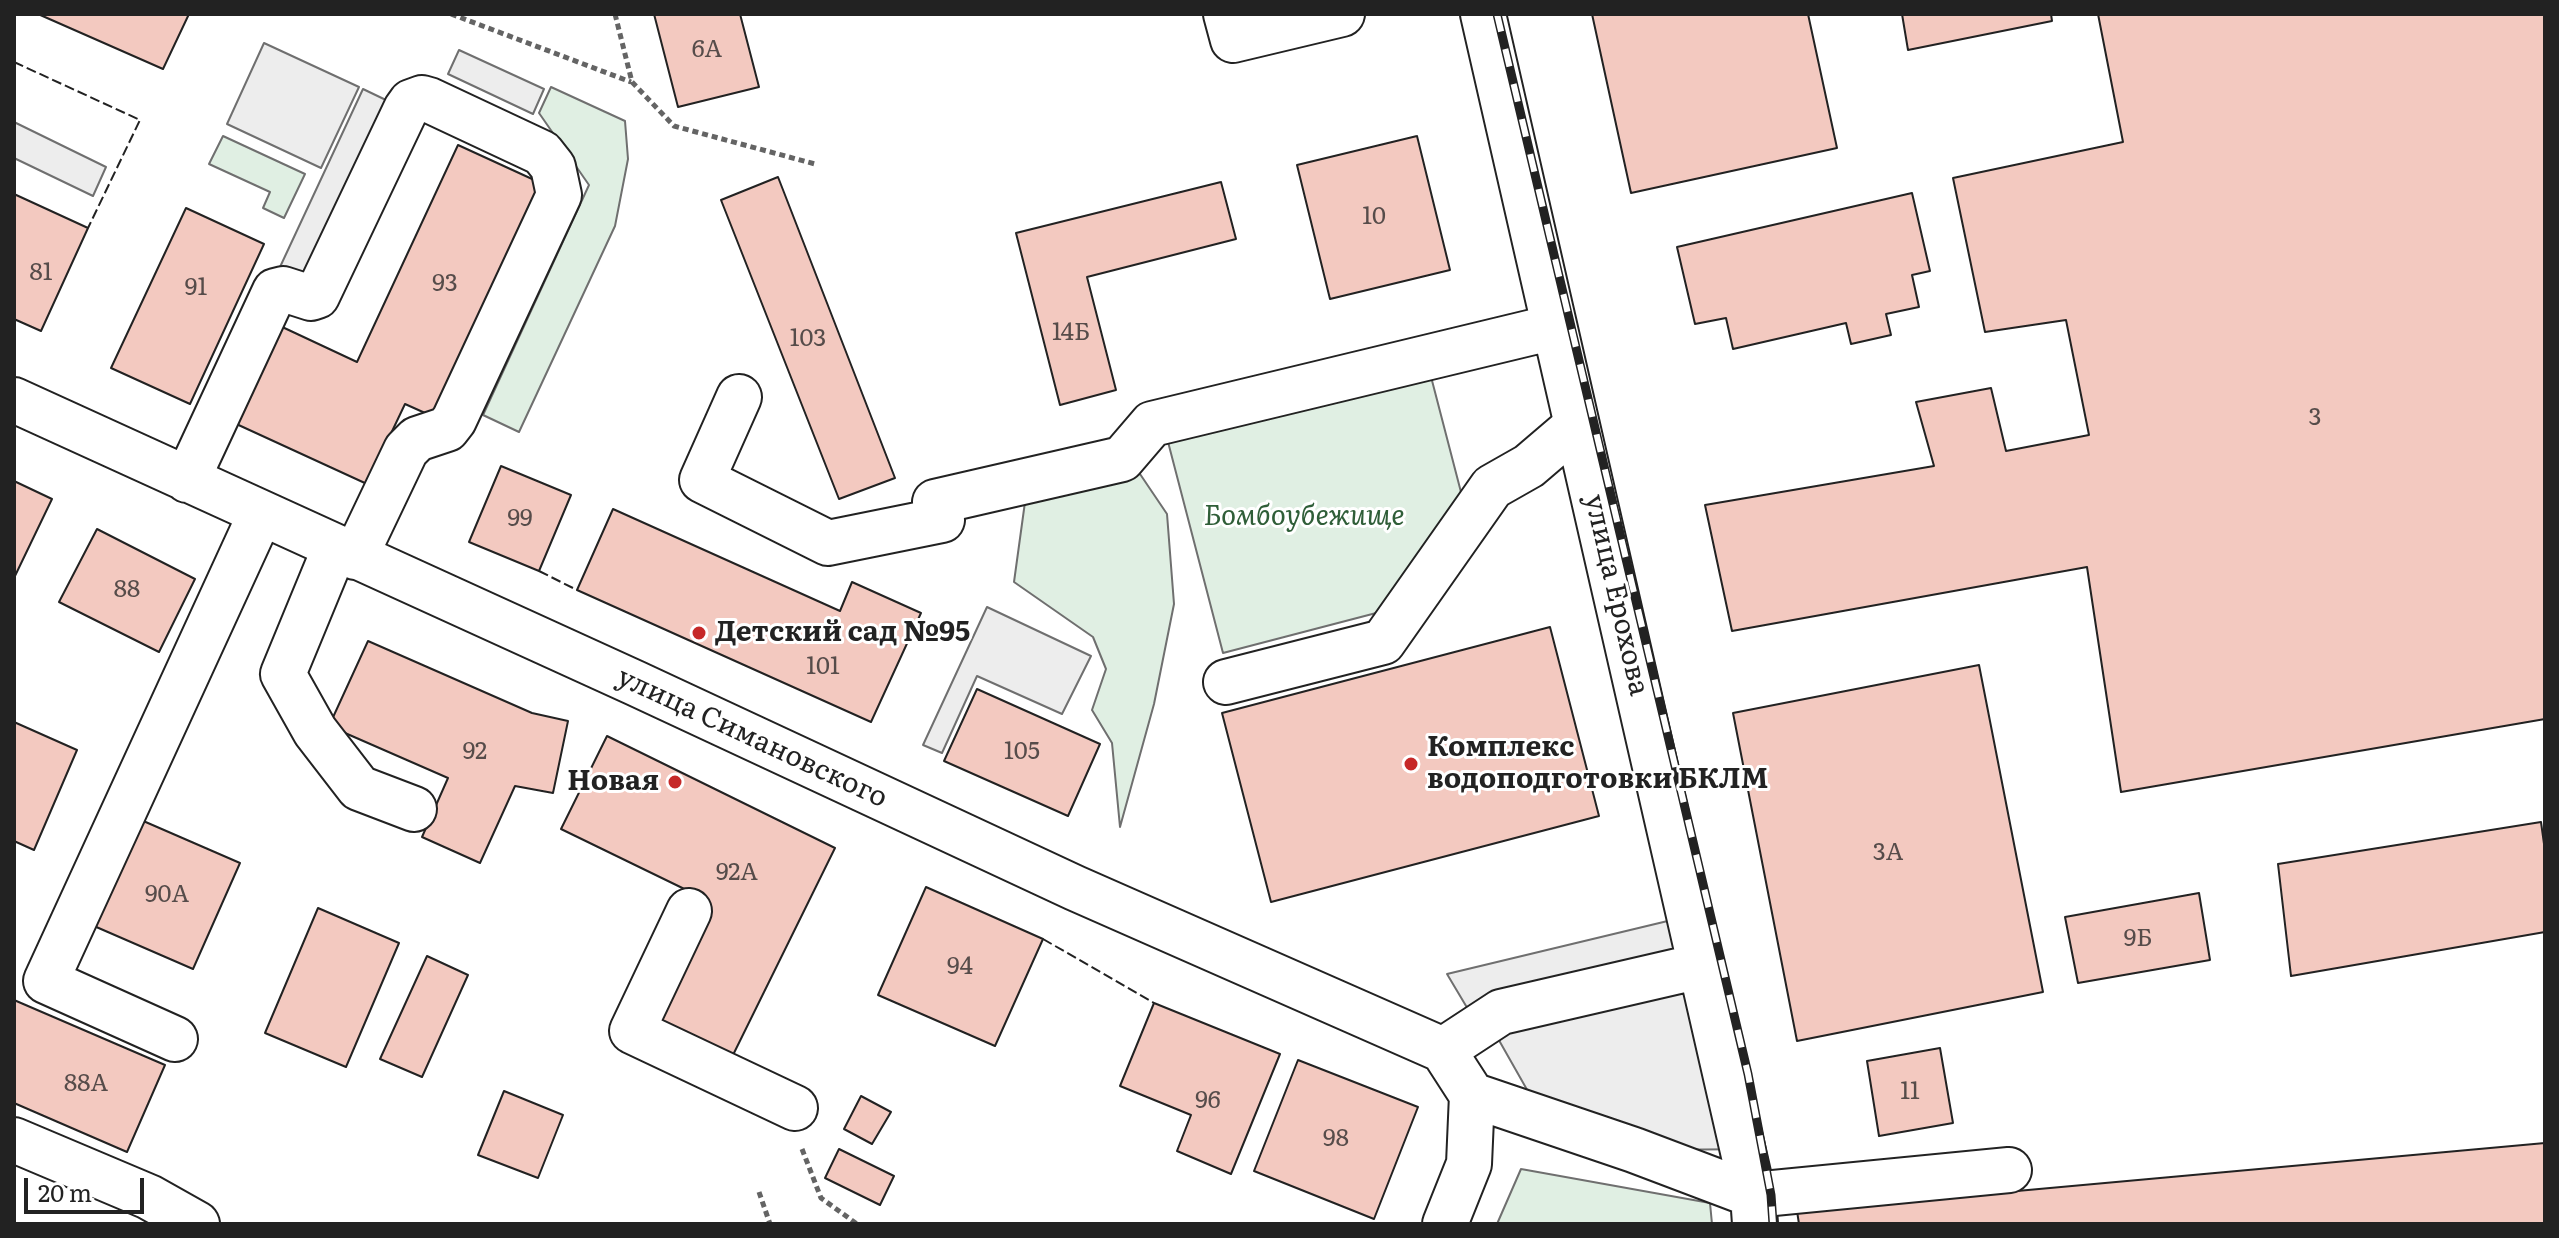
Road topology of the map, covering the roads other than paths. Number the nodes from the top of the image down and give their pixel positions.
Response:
1 (1226, 14) edge
2 (1342, 14) edge
3 (1483, 14) edge
4 (1554, 327) junction
5 (739, 397) dead end
6 (14, 400) edge
7 (1577, 425) junction
8 (187, 480) junction
9 (261, 513) junction
10 (345, 552) junction
11 (1226, 682) dead end
12 (414, 809) dead end
13 (689, 911) dead end
14 (1700, 966) junction
15 (30, 973) edge
16 (175, 1039) dead end
17 (1443, 1050) junction
18 (1472, 1095) junction
19 (798, 1125) road end
20 (14, 1140) edge
21 (2009, 1170) dead end
22 (1754, 1210) edge
23 (197, 1224) edge
24 (1445, 1224) edge

1 - 2 street
3 - 4 street, улица Ерохова
4 - 5 street
4 - 7 street, улица Ерохова
6 - 8 street, улица Симановского
7 - 11 street
7 - 14 street, улица Ерохова
8 - 9 street, улица Симановского
8 - 10 street
9 - 10 street, улица Симановского
9 - 15 street
10 - 12 street
10 - 17 street, улица Симановского
13 - 19 street
14 - 17 street
14 - 22 street, улица Ерохова
15 - 16 street
17 - 18 street
18 - 22 street
18 - 24 street
20 - 23 street
21 - 22 street

